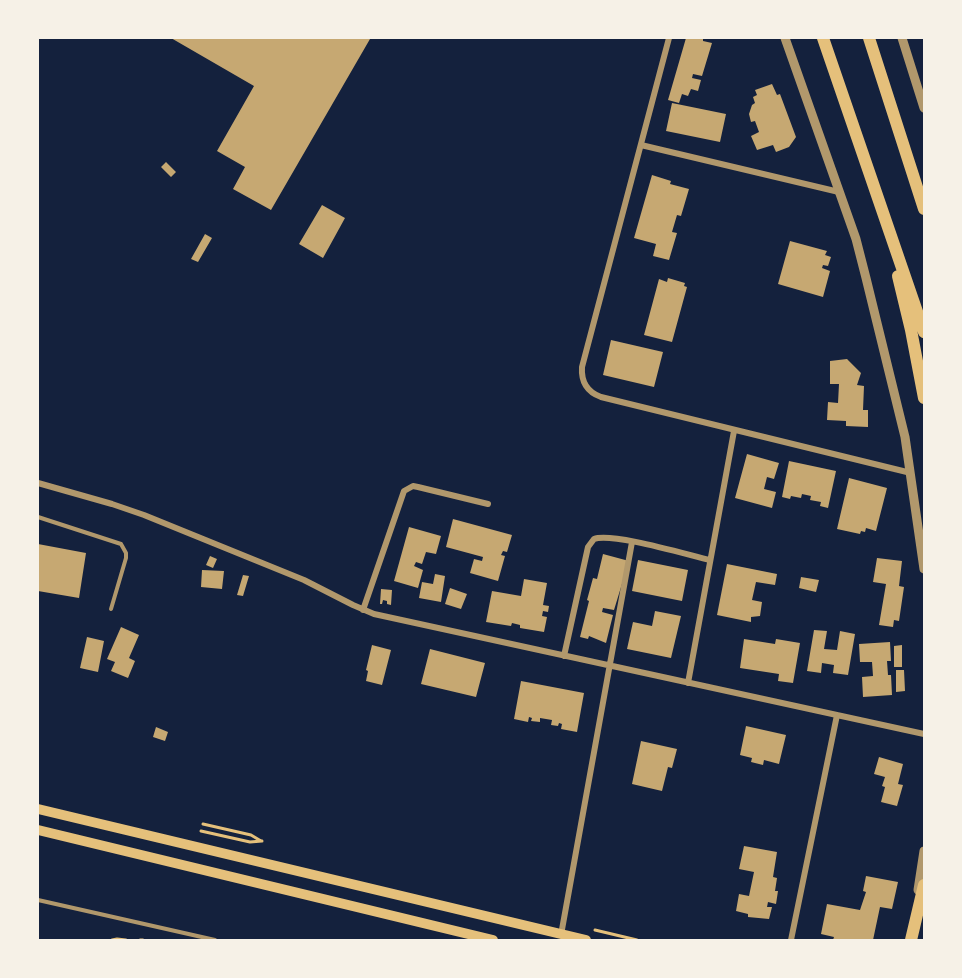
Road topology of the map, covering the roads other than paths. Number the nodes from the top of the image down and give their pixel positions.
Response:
1 (669, 38) edge
2 (785, 38) edge
3 (823, 38) edge
4 (869, 38) edge
5 (902, 38) edge
6 (924, 108) edge
7 (641, 145) junction
8 (839, 192) junction
9 (877, 196) junction
10 (924, 208) edge
11 (924, 332) edge
12 (924, 398) edge
13 (734, 431) junction
14 (911, 473) junction
15 (38, 483) edge
16 (488, 504) dead end
17 (38, 517) edge
18 (632, 542) junction
19 (710, 560) junction
20 (924, 569) edge
21 (111, 609) dead end
22 (363, 610) junction
23 (564, 656) junction
24 (611, 665) junction
25 (688, 683) junction
26 (837, 716) junction
27 (924, 734) edge
28 (38, 809) edge
29 (38, 830) edge
30 (924, 851) edge
31 (924, 885) edge
32 (38, 900) edge
33 (561, 934) junction
34 (215, 940) edge
35 (493, 940) edge
36 (586, 940) edge
37 (791, 940) edge
38 (910, 940) edge

1 - 7 street
2 - 8 street
3 - 9 highway
4 - 10 highway
5 - 6 street
7 - 8 street
7 - 13 street
8 - 14 street
9 - 11 highway
9 - 12 highway
13 - 14 street
13 - 19 street
14 - 20 street
15 - 22 street
16 - 22 street
17 - 21 lane
18 - 19 street
18 - 23 street
18 - 24 street
19 - 25 street
22 - 23 street
23 - 24 street
24 - 25 street
24 - 33 street
25 - 26 street
26 - 27 street
26 - 37 street
28 - 33 main road
29 - 35 main road
30 - 38 street
31 - 38 highway
32 - 34 lane
33 - 36 main road

